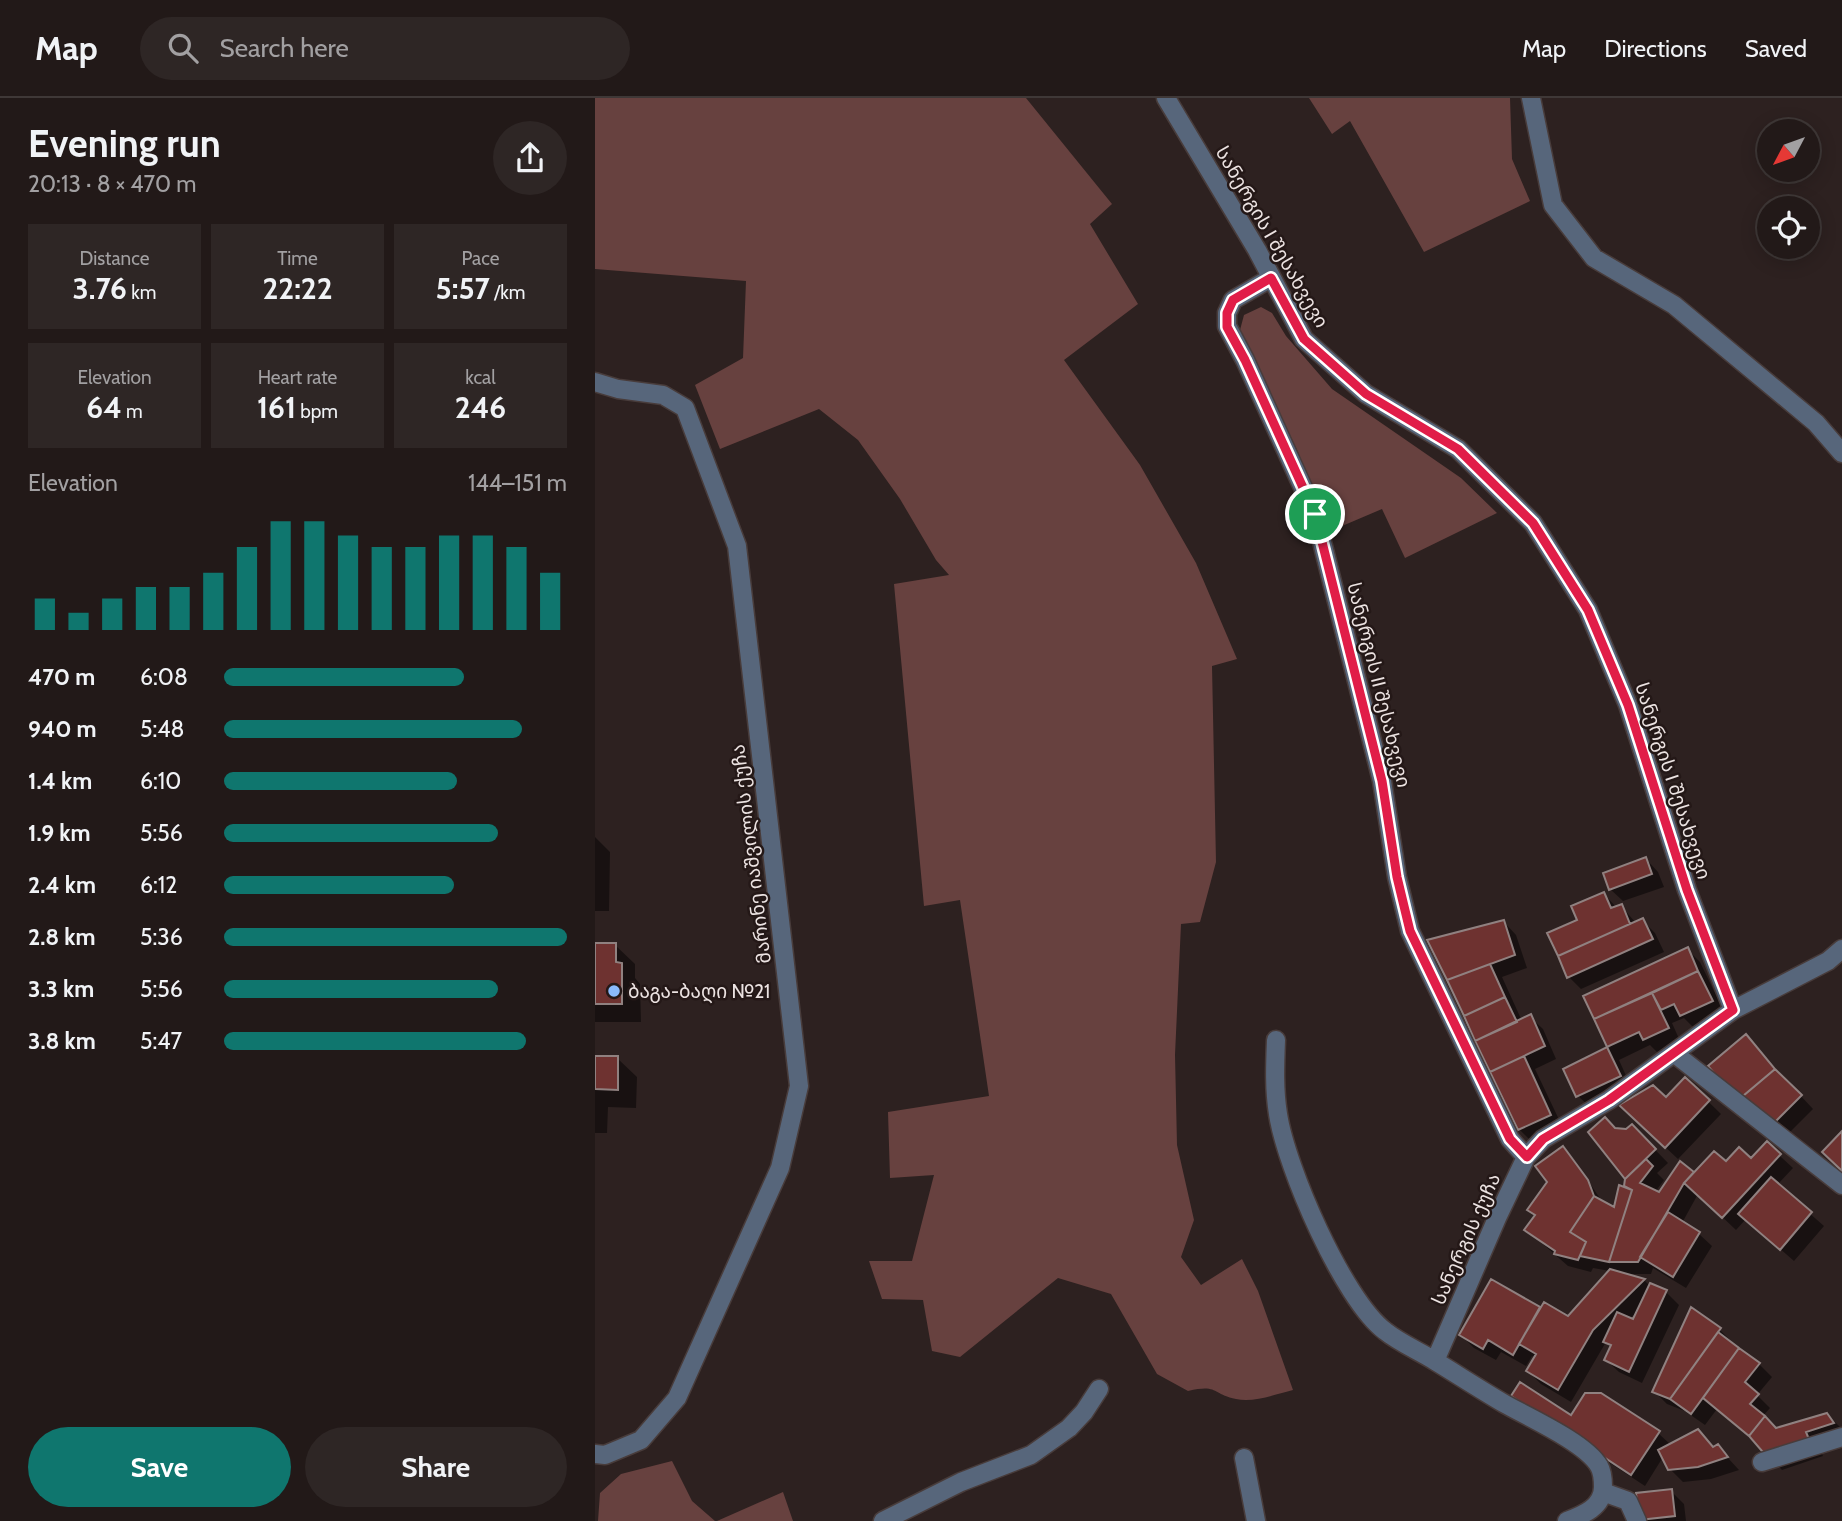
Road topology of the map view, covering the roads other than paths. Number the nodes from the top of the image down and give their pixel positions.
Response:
1 (1167, 98) edge
2 (1531, 98) edge
3 (1271, 278) junction
4 (595, 382) edge
5 (1842, 453) edge
6 (1842, 950) edge
7 (1733, 1010) junction
8 (1276, 1040) dead end
9 (1675, 1054) junction
10 (1527, 1157) junction
11 (1842, 1185) edge
12 (1436, 1361) junction
13 (1099, 1389) dead end
14 (1842, 1437) edge
15 (595, 1454) edge
16 (1244, 1458) dead end
17 (1762, 1462) dead end
18 (1603, 1492) junction
19 (883, 1521) edge
20 (1257, 1521) edge
21 (1567, 1521) edge
22 (1637, 1521) edge

1 - 3 street, სანერგის I შესახვევი
2 - 5 street
3 - 7 street, სანერგის I შესახვევი
3 - 10 street, სანერგის II შესახვევი
4 - 15 street, მარინე იაშვილის ქუჩა
6 - 7 street, სანერგის ქუჩა
7 - 9 street, სანერგის ქუჩა
8 - 12 street
9 - 10 street, სანერგის ქუჩა
9 - 11 street
10 - 12 street, სანერგის ქუჩა
12 - 18 street
13 - 19 street
14 - 17 street
16 - 20 street
18 - 21 street
18 - 22 street

